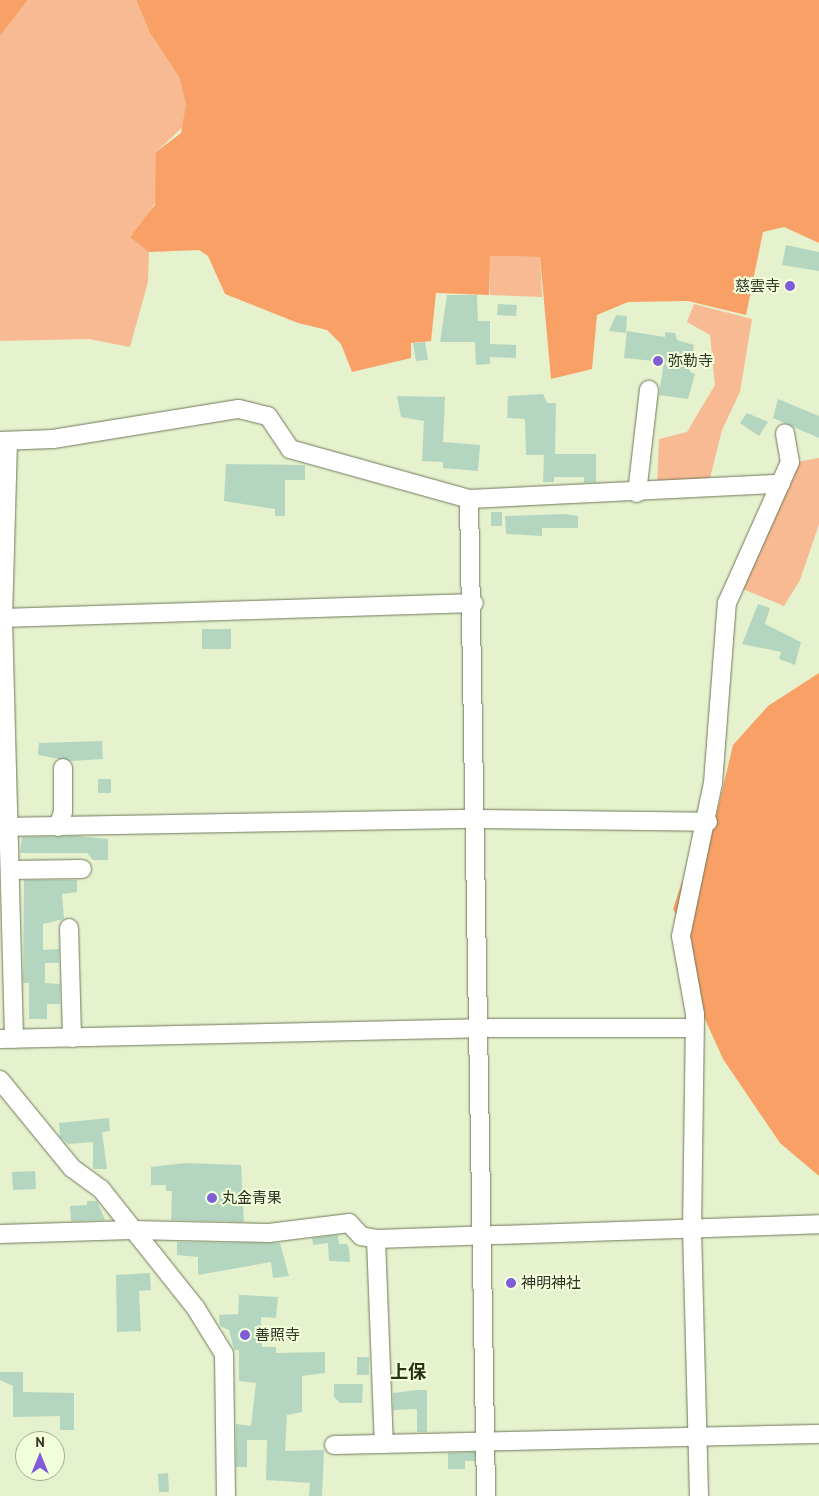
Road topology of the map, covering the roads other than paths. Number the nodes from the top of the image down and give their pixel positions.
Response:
1 (649, 390) dead end
2 (785, 433) dead end
3 (4, 441) edge
4 (781, 484) junction
5 (637, 493) junction
6 (469, 500) junction
7 (474, 603) junction
8 (2, 618) edge
9 (63, 768) dead end
10 (475, 819) junction
11 (708, 822) junction
12 (4, 827) edge
13 (58, 827) junction
14 (82, 869) dead end
15 (11, 870) junction
16 (69, 928) dead end
17 (479, 1028) junction
18 (693, 1028) junction
19 (72, 1038) junction
20 (7, 1039) edge
21 (0, 1080) edge
22 (819, 1224) edge
23 (132, 1230) junction
24 (692, 1231) junction
25 (0, 1234) edge
26 (481, 1236) junction
27 (376, 1238) junction
28 (819, 1434) edge
29 (699, 1436) junction
30 (486, 1441) junction
31 (384, 1444) junction
32 (334, 1445) dead end
33 (226, 1496) edge
34 (486, 1496) edge
35 (699, 1496) edge

1 - 5 street
2 - 4 street
3 - 6 street
3 - 8 street
4 - 5 street
4 - 11 street
5 - 6 street
6 - 7 street
7 - 8 street
7 - 10 street
8 - 12 street
9 - 13 street
10 - 11 street
10 - 13 street
10 - 17 street
11 - 18 street
12 - 13 street
12 - 15 street
14 - 15 street
15 - 20 street
16 - 19 street
17 - 18 street
17 - 19 street
17 - 26 street
18 - 24 street
19 - 20 street
21 - 23 street
22 - 24 street
23 - 25 street
23 - 27 street
23 - 33 street
24 - 26 street
24 - 29 street
26 - 27 street
26 - 30 street
27 - 31 street
28 - 29 street
29 - 30 street
29 - 35 street
30 - 31 street
30 - 34 street
31 - 32 street

